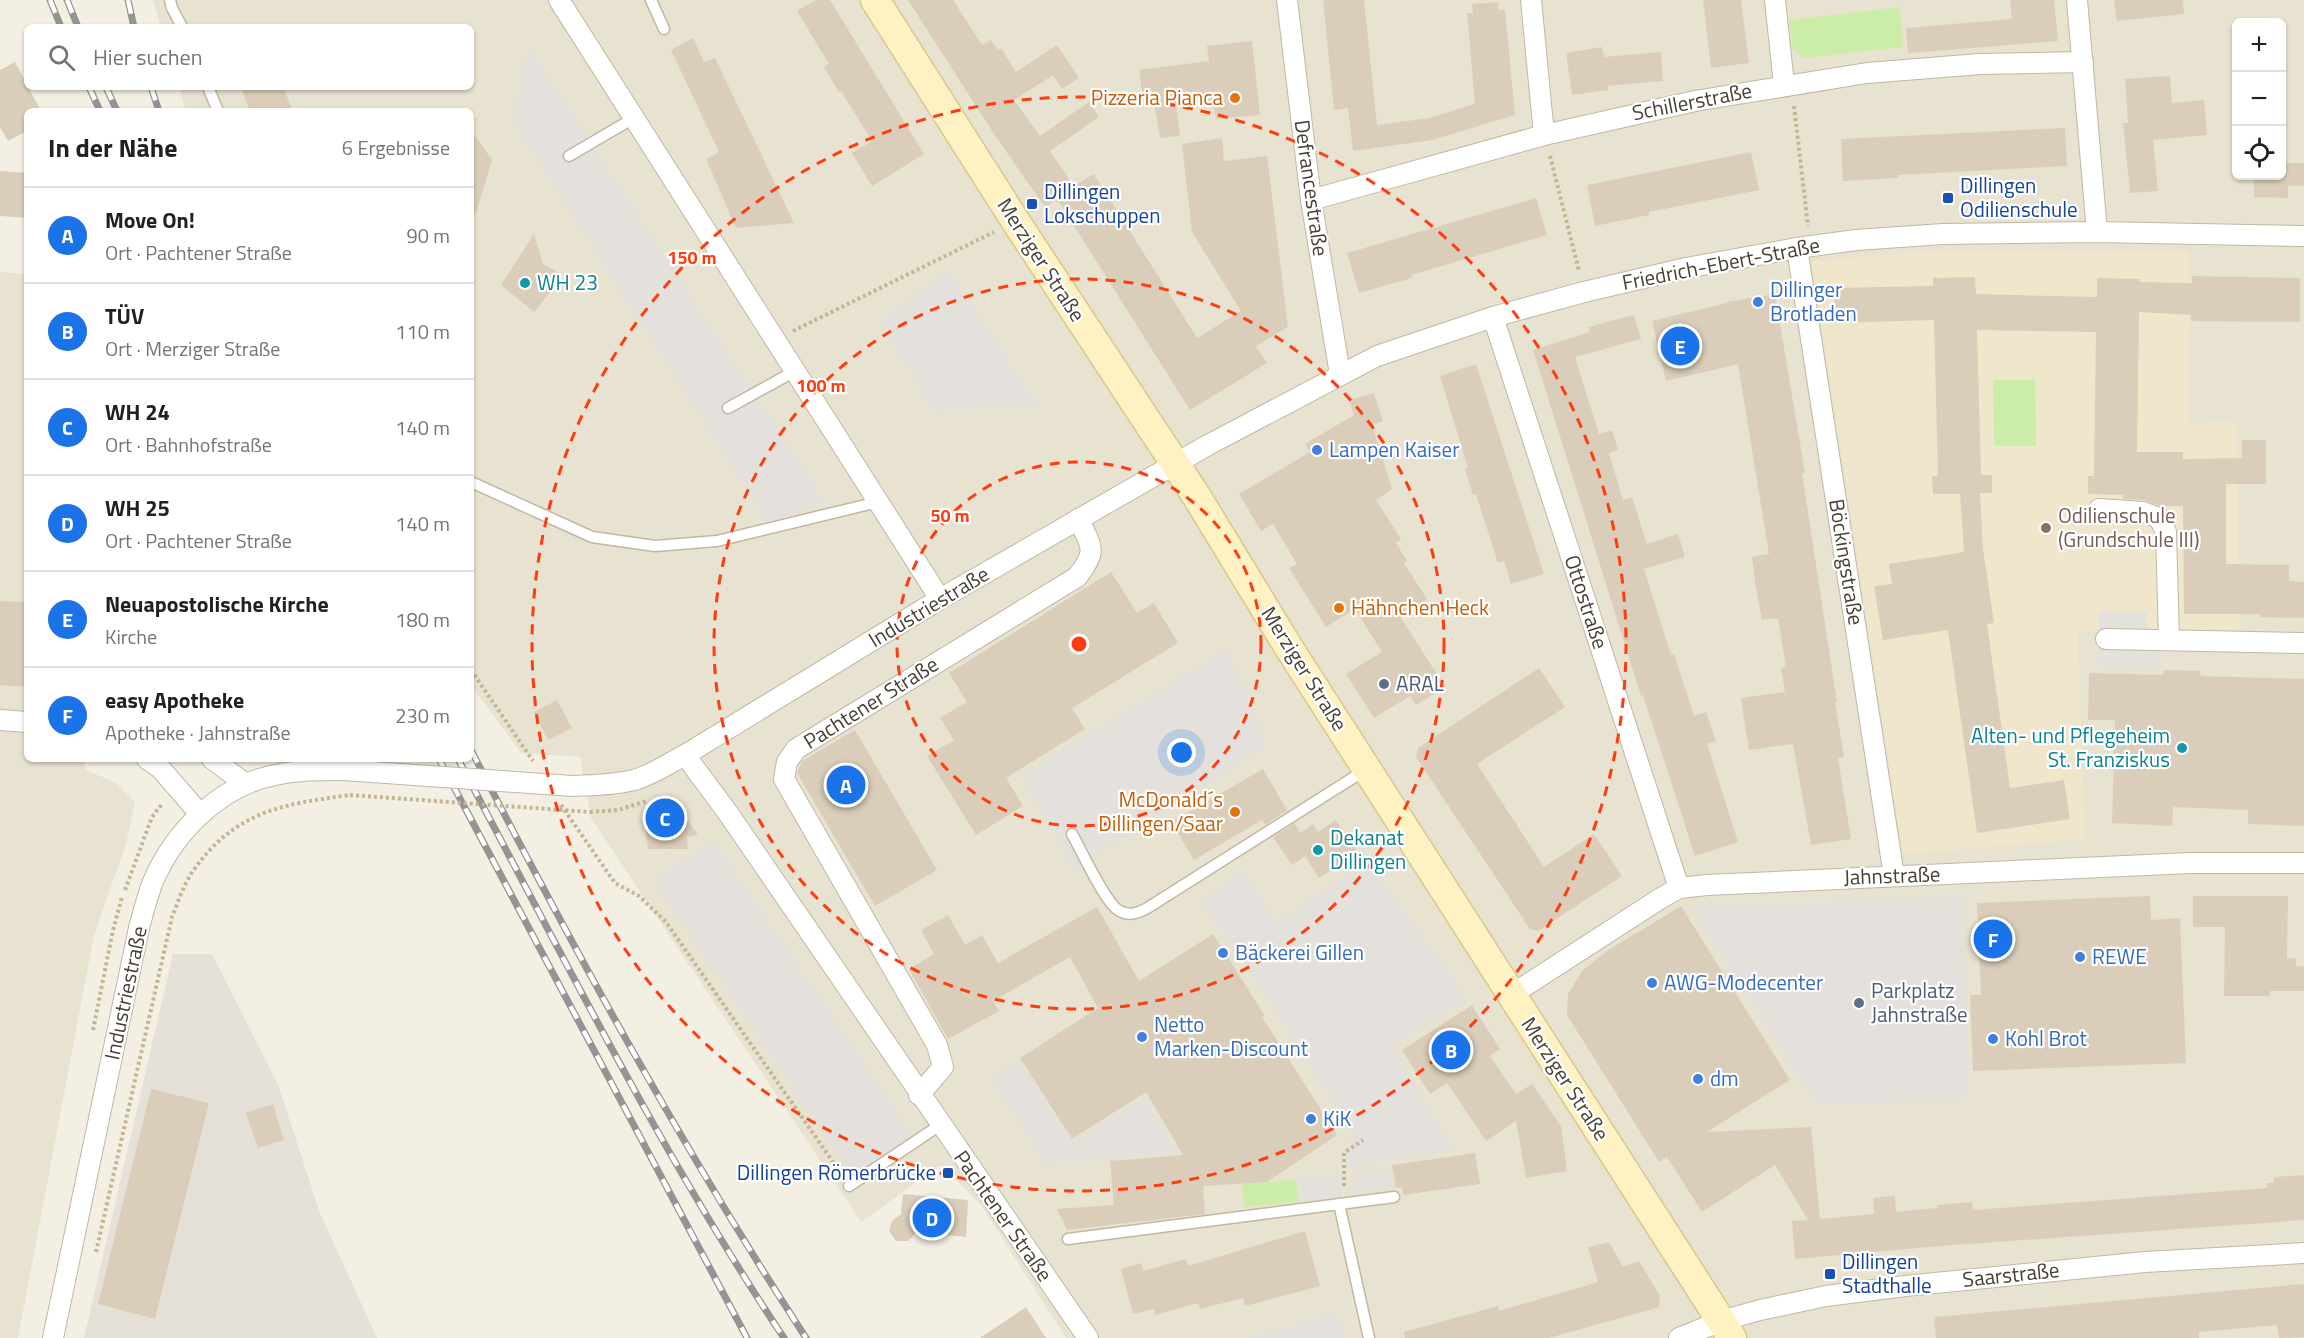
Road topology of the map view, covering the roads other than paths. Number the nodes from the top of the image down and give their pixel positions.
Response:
1 (170, 0) edge
2 (559, 0) edge
3 (651, 0) edge
4 (875, 0) edge
5 (1287, 0) edge
6 (1531, 0) edge
7 (1775, 0) edge
8 (2077, 0) edge
9 (180, 24) edge
10 (664, 29) dead end
11 (2083, 62) junction
12 (1788, 85) junction
13 (209, 90) edge
14 (217, 108) edge
15 (634, 118) junction
16 (1544, 135) junction
17 (569, 156) dead end
18 (1311, 200) junction
19 (2097, 232) junction
20 (2304, 236) edge
21 (1804, 247) junction
22 (1493, 316) junction
23 (795, 371) junction
24 (1340, 374) junction
25 (728, 408) dead end
26 (1175, 464) junction
27 (474, 483) edge
28 (878, 502) junction
29 (2099, 509) dead end
30 (1078, 519) junction
31 (940, 599) junction
32 (2106, 639) dead end
33 (2169, 640) junction
34 (2304, 643) edge
35 (0, 720) edge
36 (24, 722) edge
37 (685, 755) junction
38 (151, 762) edge
39 (216, 762) edge
40 (1367, 769) junction
41 (246, 783) junction
42 (200, 814) junction
43 (1072, 834) dead end
44 (2304, 863) edge
45 (1894, 876) junction
46 (1679, 888) junction
47 (1512, 995) junction
48 (920, 1095) junction
49 (940, 1125) junction
50 (849, 1186) road end
51 (1394, 1197) dead end
52 (1342, 1204) junction
53 (1068, 1239) dead end
54 (2304, 1253) edge
55 (1726, 1330) edge
56 (53, 1338) edge
57 (1088, 1338) edge
58 (1369, 1338) edge
59 (1679, 1338) edge

1 - 9 lane
2 - 15 street
3 - 10 lane
4 - 26 main road, Merziger Straße
5 - 18 street, Defrancestraße
6 - 16 street
7 - 12 street
8 - 11 street
11 - 12 street, Schillerstraße
11 - 19 street
12 - 16 street, Schillerstraße
13 - 14 lane
15 - 17 lane
15 - 23 street
16 - 18 street, Schillerstraße
18 - 24 street, Defrancestraße
19 - 20 street, Friedrich-Ebert-Straße
19 - 21 street, Friedrich-Ebert-Straße
21 - 22 street, Friedrich-Ebert-Straße
21 - 45 street, Böckingstraße
22 - 24 street, Friedrich-Ebert-Straße
22 - 46 street, Ottostraße
23 - 25 lane
23 - 28 street
24 - 26 street, Friedrich-Ebert-Straße
26 - 30 street, Industriestraße
26 - 40 main road, Merziger Straße
27 - 28 lane
28 - 31 street
29 - 33 street
30 - 31 street, Industriestraße
30 - 48 street, Pachtener Straße
31 - 37 street, Industriestraße
32 - 33 street
33 - 34 street
35 - 36 street
37 - 41 street, Industriestraße, bridge
37 - 48 street, Pachtener Straße
38 - 42 street
39 - 41 street
40 - 43 lane
40 - 47 main road, Merziger Straße
41 - 42 street, Industriestraße
42 - 56 street, Industriestraße
44 - 45 street, Jahnstraße
45 - 46 street, Jahnstraße
46 - 47 street, Jahnstraße
47 - 55 main road, Merziger Straße
48 - 49 street, Pachtener Straße
49 - 50 lane
49 - 57 street, Pachtener Straße
51 - 52 lane
52 - 53 lane
52 - 58 lane
54 - 55 street, Saarstraße
55 - 59 street

